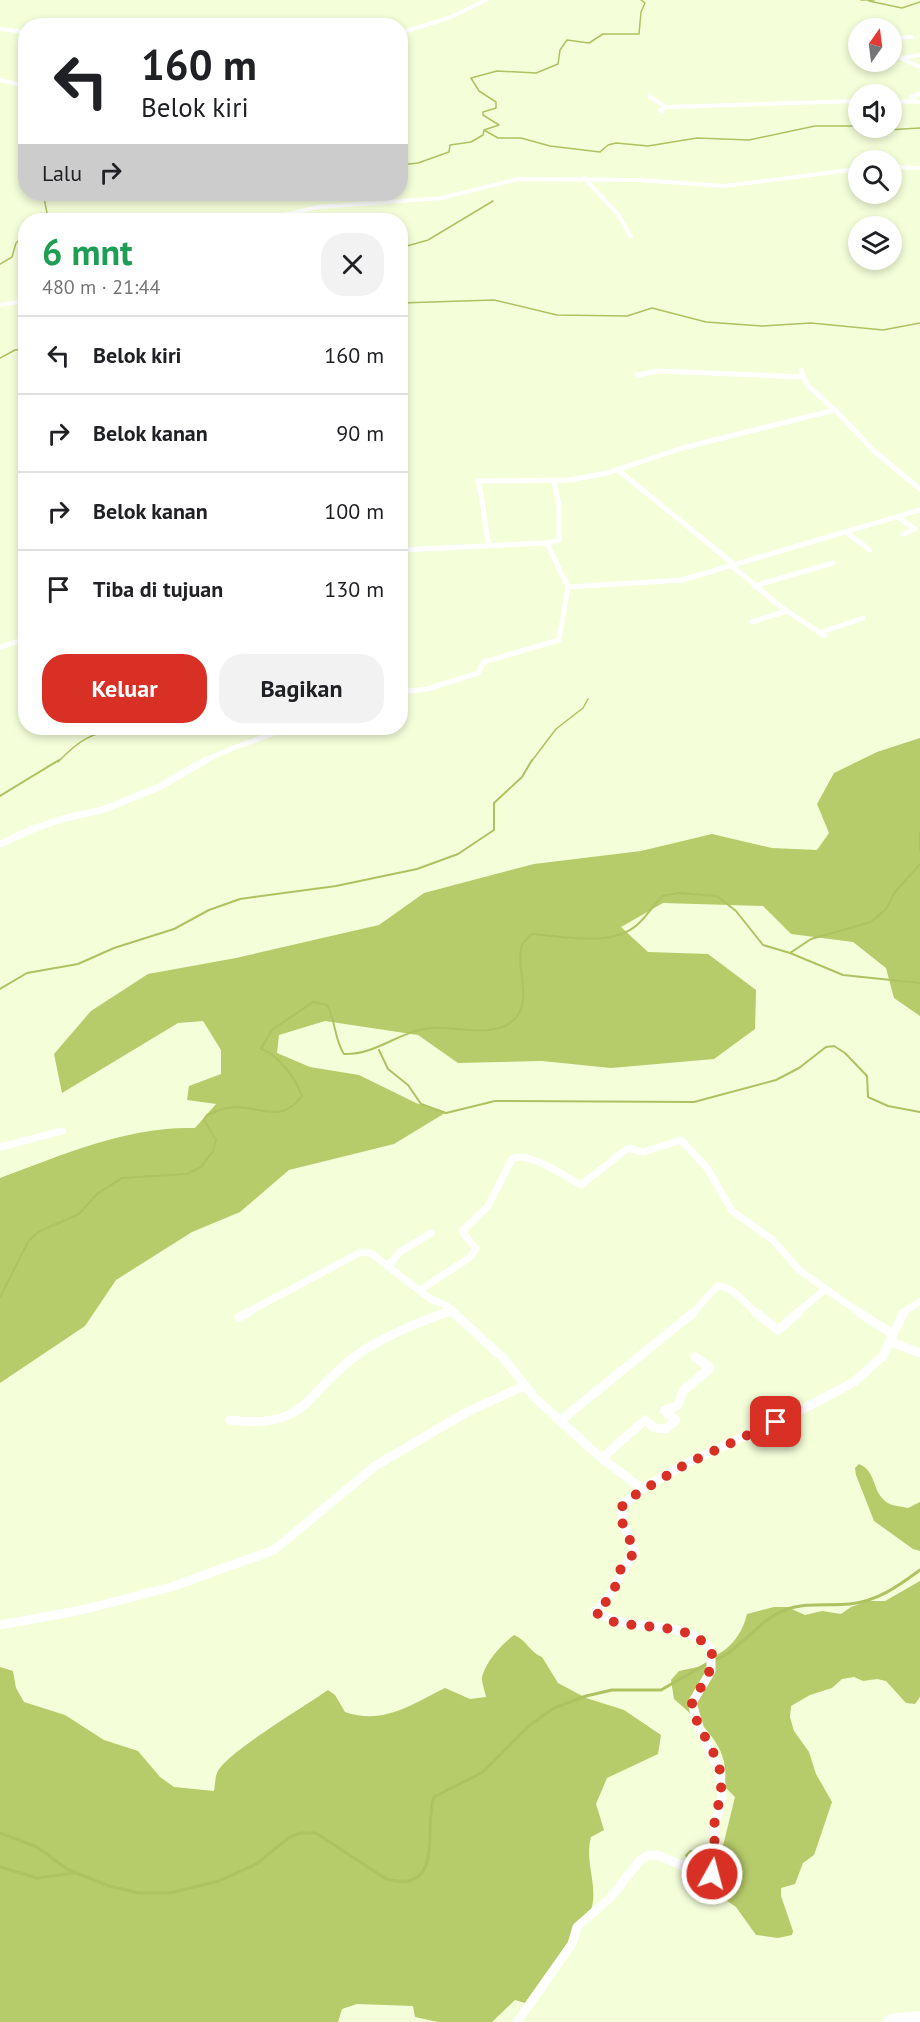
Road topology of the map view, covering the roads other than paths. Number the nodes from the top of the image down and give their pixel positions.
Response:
1 (486, 0) edge
2 (0, 29) edge
3 (408, 30) edge
4 (18, 31) edge
5 (902, 37) edge
6 (912, 37) dead end
7 (920, 55) edge
8 (902, 58) joint
9 (920, 67) edge
10 (0, 80) edge
11 (18, 84) edge
12 (920, 94) edge
13 (649, 96) dead end
14 (848, 101) edge
15 (902, 101) edge
16 (919, 102) edge
17 (666, 107) junction
18 (662, 112) dead end
19 (902, 167) edge
20 (920, 168) edge
21 (848, 170) edge
22 (584, 178) junction
23 (408, 200) edge
24 (401, 201) edge
25 (292, 213) edge
26 (632, 237) dead end
27 (18, 302) edge
28 (0, 305) edge
29 (801, 370) dead end
30 (637, 375) dead end
31 (804, 377) junction
32 (835, 410) junction
33 (617, 469) junction
34 (554, 482) junction
35 (920, 489) edge
36 (920, 510) edge
37 (898, 517) junction
38 (846, 532) junction
39 (903, 534) dead end
40 (547, 543) junction
41 (489, 545) junction
42 (408, 550) edge
43 (870, 550) dead end
44 (833, 563) dead end
45 (735, 566) junction
46 (754, 586) junction
47 (568, 587) junction
48 (787, 611) junction
49 (863, 618) dead end
50 (752, 622) dead end
51 (18, 641) edge
52 (0, 647) edge
53 (408, 690) edge
54 (270, 735) edge
55 (0, 844) edge
56 (62, 1131) dead end
57 (0, 1148) edge
58 (431, 1233) dead end
59 (389, 1265) junction
60 (420, 1290) junction
61 (824, 1290) junction
62 (920, 1301) edge
63 (452, 1310) junction
64 (239, 1317) dead end
65 (891, 1337) junction
66 (920, 1353) edge
67 (695, 1357) dead end
68 (524, 1386) junction
69 (230, 1420) dead end
70 (560, 1421) junction
71 (602, 1458) junction
72 (642, 1489) junction
73 (0, 1625) edge
74 (920, 2019) edge
75 (517, 2022) edge
76 (890, 2022) edge

1 - 3 street
2 - 4 street
5 - 6 street
7 - 8 street
8 - 9 street
10 - 11 street
12 - 16 street
13 - 17 street
14 - 17 street
15 - 16 street
17 - 18 street
19 - 20 street
21 - 22 street
22 - 23 street
22 - 26 street
24 - 25 street
27 - 28 street
29 - 31 street
30 - 31 street
31 - 32 street
32 - 33 street
32 - 35 street
33 - 34 street
33 - 45 street
34 - 40 street
34 - 41 street
36 - 37 street
37 - 38 street
37 - 39 street
38 - 43 street
38 - 45 street
40 - 41 street
40 - 47 street
41 - 42 street
44 - 46 street
45 - 46 street
45 - 47 street
46 - 48 street
47 - 53 street
48 - 49 street
48 - 50 street
51 - 52 street
54 - 55 street
56 - 57 street
58 - 59 street
59 - 60 street
59 - 64 street
60 - 61 street
60 - 63 street
61 - 65 street
61 - 70 street
62 - 65 street
63 - 68 street
63 - 69 street
65 - 66 street
65 - 72 street
67 - 71 street
68 - 70 street
68 - 73 street
70 - 71 street
71 - 72 street
72 - 75 street
74 - 76 main road

